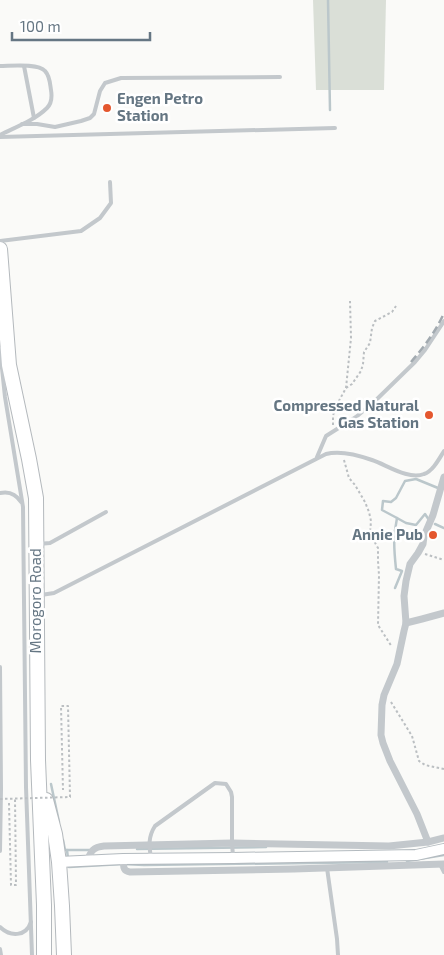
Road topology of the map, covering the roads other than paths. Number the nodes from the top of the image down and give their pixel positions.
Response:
1 (0, 66) edge
2 (24, 66) junction
3 (280, 77) dead end
4 (34, 118) junction
5 (22, 124) junction
6 (335, 128) dead end
7 (0, 136) edge
8 (110, 182) dead end
9 (0, 241) edge
10 (0, 249) edge
11 (444, 321) edge
12 (0, 350) edge
13 (444, 451) edge
14 (317, 458) junction
15 (444, 477) edge
16 (0, 493) edge
17 (24, 507) junction
18 (106, 512) dead end
19 (36, 544) junction
20 (36, 596) junction
21 (444, 612) edge
22 (406, 623) junction
23 (0, 667) edge
24 (38, 760) junction
25 (444, 838) edge
26 (428, 842) junction
27 (232, 844) junction
28 (149, 846) junction
29 (444, 849) edge
30 (0, 851) edge
31 (150, 858) junction
32 (233, 858) junction
33 (123, 859) junction
34 (87, 861) junction
35 (59, 862) junction
36 (442, 864) edge
37 (327, 868) junction
38 (444, 872) edge
39 (32, 920) junction
40 (0, 926) edge
41 (0, 949) edge
42 (1, 955) edge
43 (32, 955) edge
44 (44, 955) edge
45 (64, 955) edge
46 (338, 955) edge

1 - 2 lane
2 - 4 lane
2 - 4 lane
3 - 5 lane
4 - 5 lane
5 - 7 lane
6 - 7 lane
8 - 9 lane
10 - 19 highway, Morogoro Road
11 - 14 lane
12 - 17 lane, Morogoro Road
13 - 14 lane
14 - 20 lane
15 - 22 street
16 - 17 lane
17 - 39 lane, Morogoro Road
18 - 19 lane
19 - 20 highway, Morogoro Road
20 - 24 highway, Morogoro Road
21 - 22 street
22 - 26 street
23 - 30 lane
24 - 35 highway
24 - 44 highway, Morogoro Road
25 - 26 street
26 - 27 street
27 - 28 street
27 - 28 lane
27 - 32 lane
28 - 31 lane
28 - 34 street
29 - 32 main road
31 - 32 main road
31 - 33 main road
33 - 34 main road
33 - 37 street
34 - 35 main road
35 - 45 highway
36 - 37 street
36 - 38 lane
37 - 46 lane
39 - 40 lane
39 - 43 lane, Morogoro Road
41 - 42 lane

